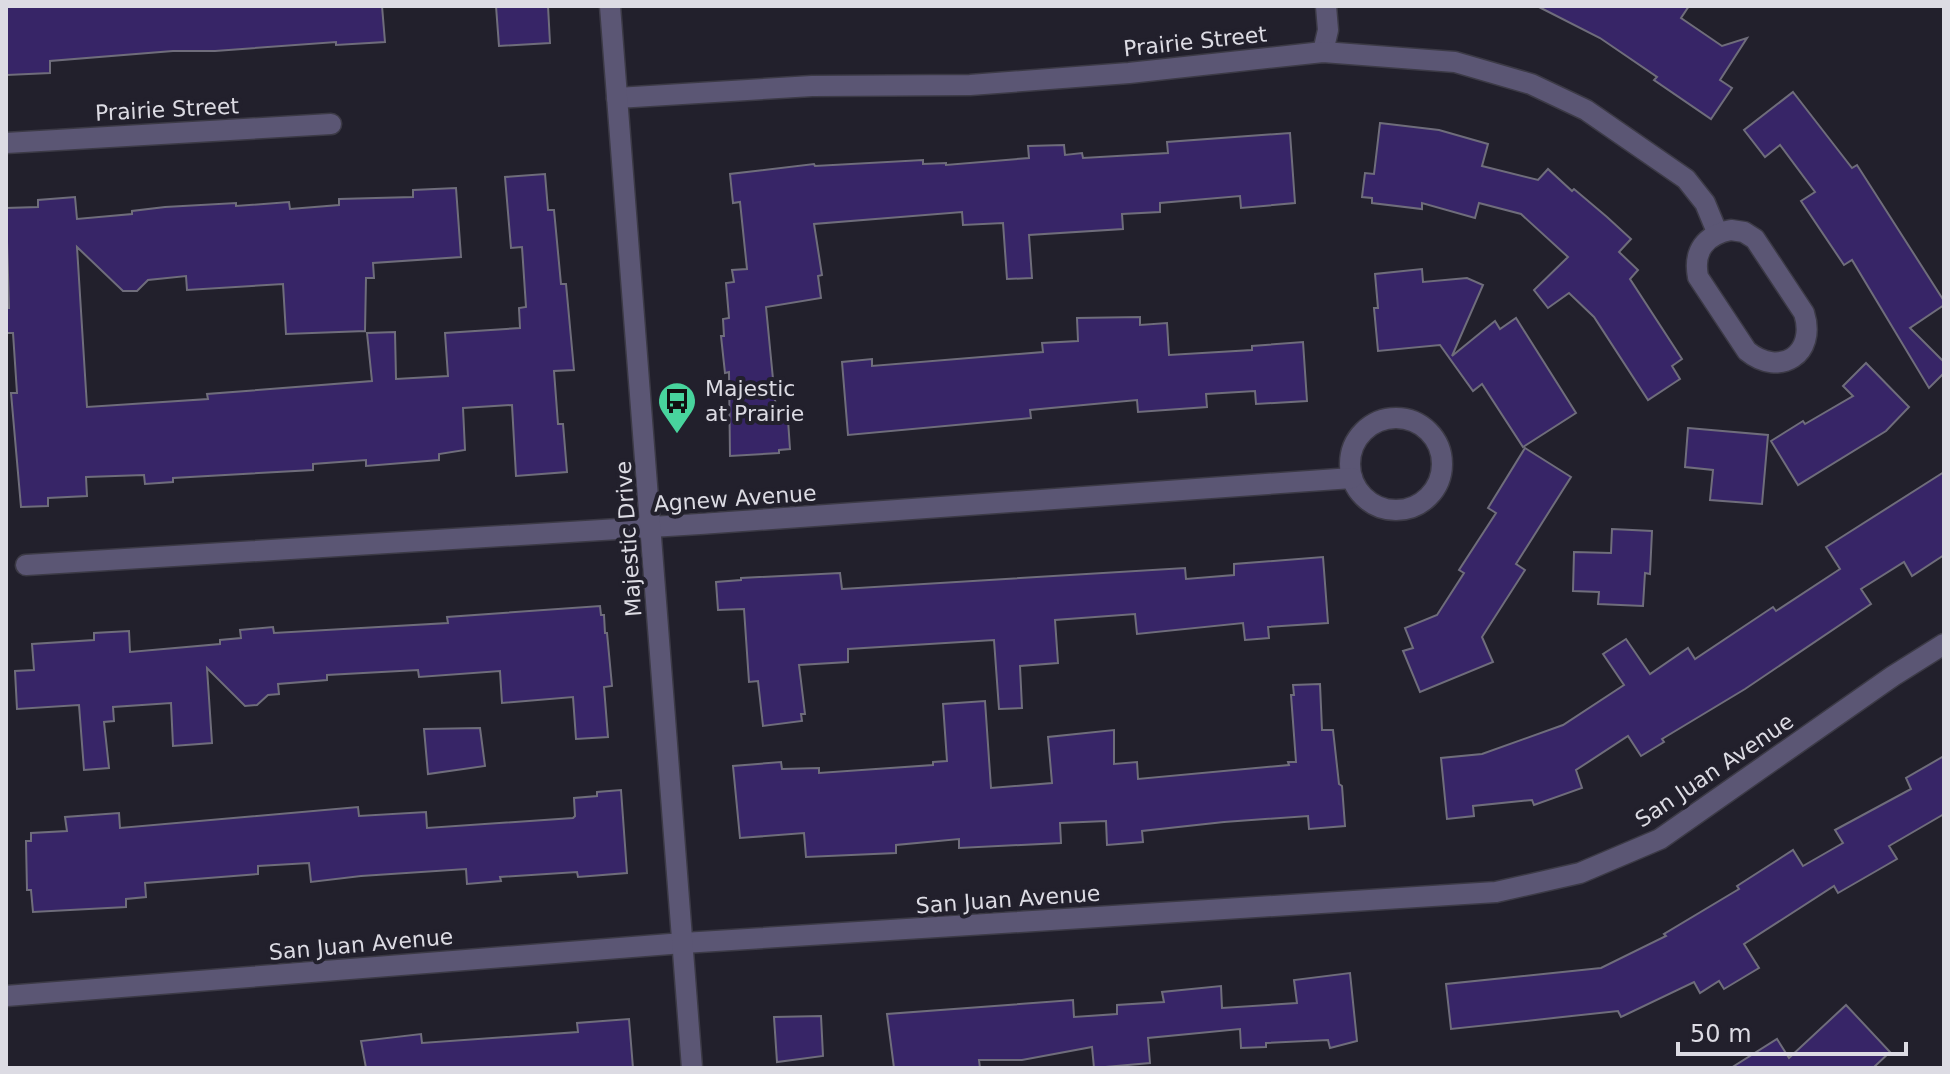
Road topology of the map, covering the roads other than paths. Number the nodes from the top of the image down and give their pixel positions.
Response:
1 (610, 6) edge
2 (1326, 6) edge
3 (1323, 52) junction
4 (617, 98) junction
5 (331, 124) dead end
6 (6, 143) edge
7 (1717, 232) junction
8 (1352, 478) junction
9 (651, 528) junction
10 (26, 565) dead end
11 (1944, 644) edge
12 (683, 943) junction
13 (6, 996) edge
14 (692, 1068) edge

1 - 4 street, Majestic Drive
2 - 3 street
3 - 4 street, Prairie Street
3 - 7 street, Prairie Street
4 - 9 street, Majestic Drive
5 - 6 street, Prairie Street
7 - 7 street
8 - 8 street
8 - 9 street, Agnew Avenue
9 - 10 street, Agnew Avenue
9 - 12 street, Majestic Drive
11 - 12 street, San Juan Avenue
12 - 13 street, San Juan Avenue
12 - 14 street, Majestic Drive

